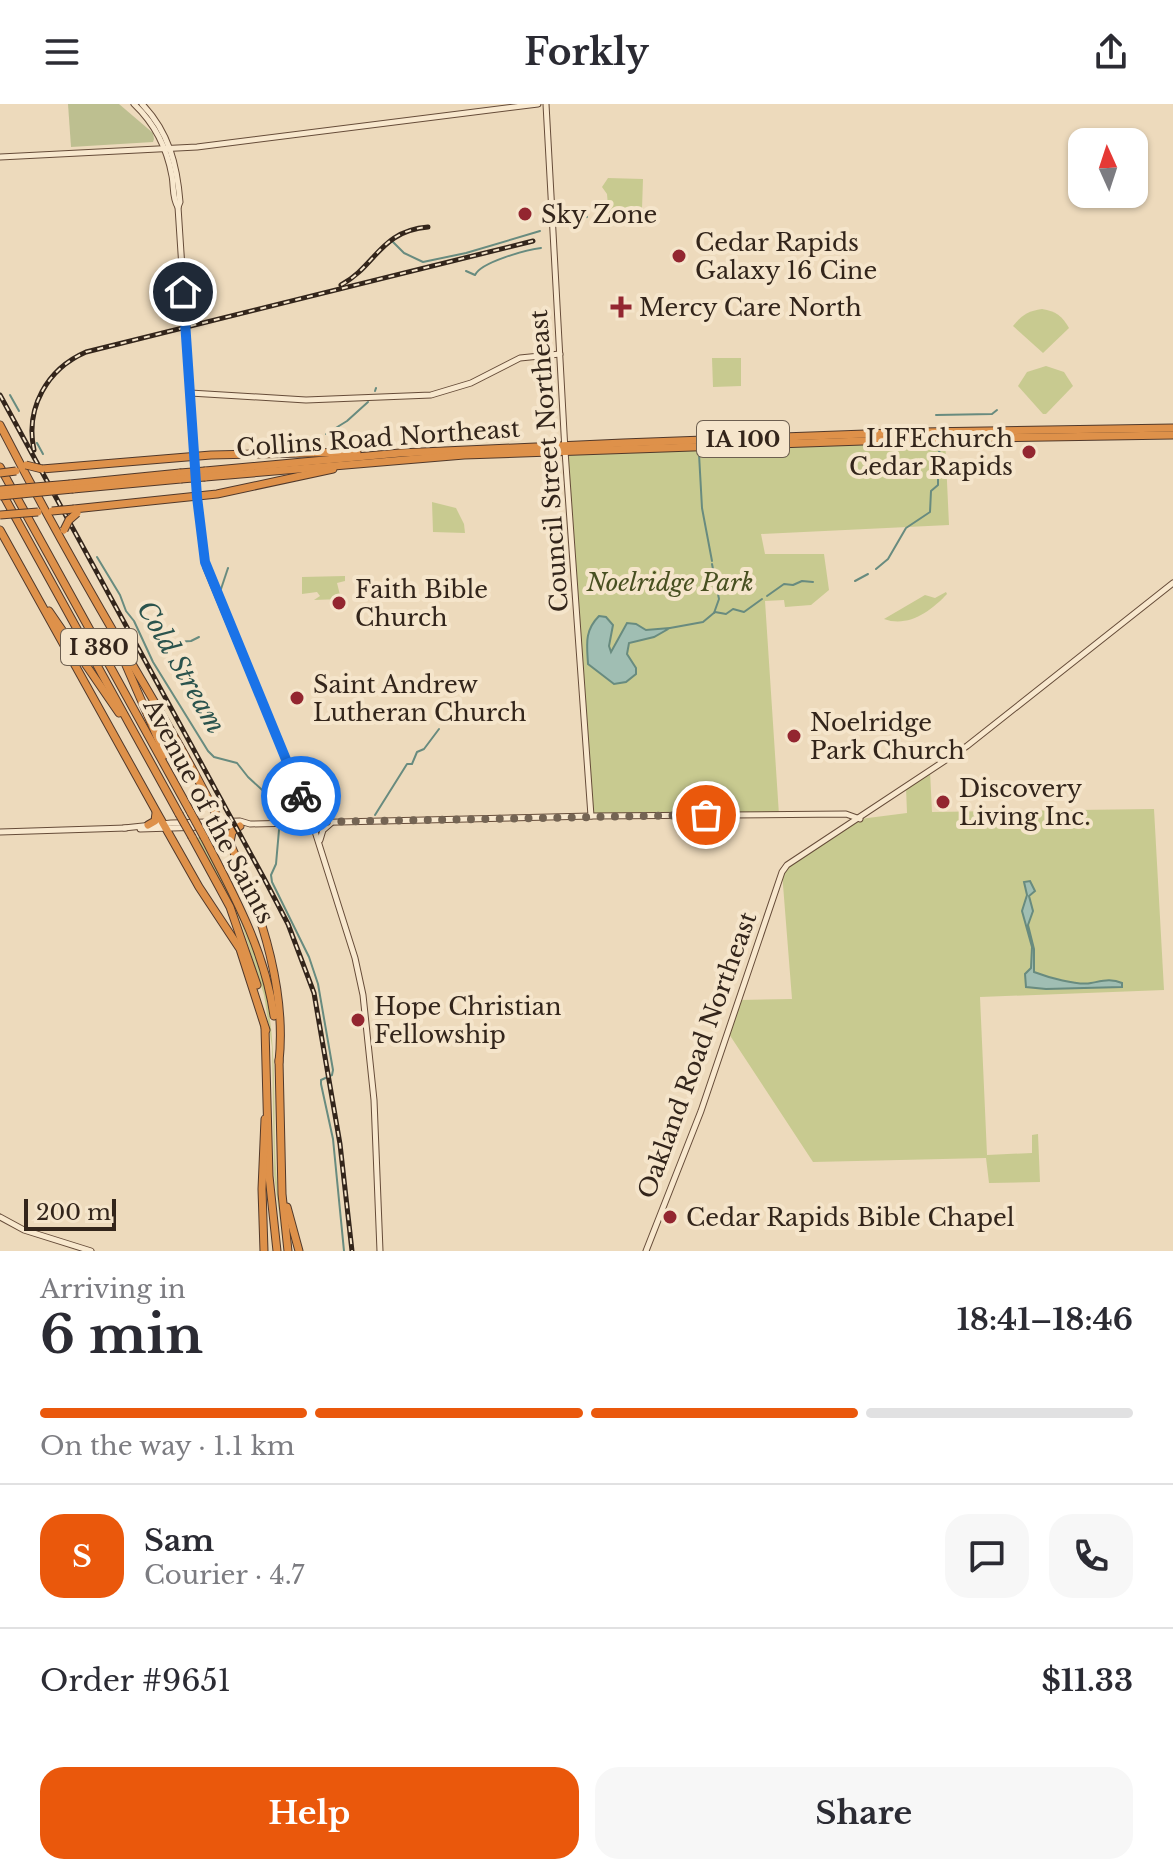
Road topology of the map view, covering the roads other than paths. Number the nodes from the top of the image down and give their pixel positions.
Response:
1 (134, 104) edge
2 (142, 104) edge
3 (538, 104) edge
4 (546, 104) edge
5 (168, 148) junction
6 (0, 157) edge
7 (560, 354) junction
8 (190, 393) junction
9 (0, 425) edge
10 (1173, 428) edge
11 (1173, 435) edge
12 (711, 440) junction
13 (565, 449) junction
14 (658, 449) junction
15 (400, 453) junction
16 (193, 457) junction
17 (424, 458) junction
18 (0, 460) edge
19 (24, 469) junction
20 (0, 470) edge
21 (205, 474) junction
22 (7, 480) junction
23 (0, 492) edge
24 (197, 497) junction
25 (76, 511) junction
26 (45, 512) junction
27 (0, 515) edge
28 (0, 530) edge
29 (76, 565) junction
30 (1173, 583) edge
31 (32, 587) junction
32 (104, 615) junction
33 (139, 741) junction
34 (181, 794) junction
35 (156, 811) junction
36 (591, 816) junction
37 (860, 819) junction
38 (312, 822) junction
39 (334, 822) junction
40 (222, 824) junction
41 (148, 825) junction
42 (243, 825) junction
43 (164, 826) junction
44 (124, 828) junction
45 (0, 832) edge
46 (230, 844) junction
47 (319, 845) junction
48 (266, 1030) junction
49 (279, 1062) junction
50 (268, 1097) junction
51 (281, 1174) junction
52 (0, 1217) edge
53 (91, 1251) edge
54 (264, 1251) edge
55 (277, 1251) edge
56 (288, 1251) edge
57 (299, 1251) edge
58 (380, 1251) edge
59 (646, 1251) edge

1 - 5 main road
2 - 5 main road
3 - 5 main road
4 - 7 main road, Council Street Northeast
5 - 6 main road
5 - 8 main road, bridge
7 - 8 main road
7 - 13 main road, Council Street Northeast
8 - 16 main road
9 - 19 highway
10 - 12 highway, Collins Road Northeast / IA 100
11 - 14 highway, Collins Road Northeast / IA 100
12 - 13 highway, Collins Road Northeast / IA 100
12 - 14 highway, Collins Road Northeast
13 - 14 highway, Collins Road Northeast / IA 100
13 - 15 highway, Collins Road Northeast / IA 100
13 - 17 highway, Collins Road Northeast / IA 100
13 - 36 main road, Council Street Northeast
15 - 16 highway
15 - 21 highway, Collins Road Northeast / IA 100
16 - 19 highway, bridge
16 - 24 main road
17 - 21 highway, Collins Road Northeast / IA 100
17 - 24 highway
18 - 22 highway
19 - 20 highway, bridge
19 - 26 highway
20 - 22 highway, Avenue of the Saints / I 380
21 - 23 highway, Collins Road Northeast / IA 100, bridge
22 - 34 highway, Avenue of the Saints / I 380
23 - 33 highway, Avenue of the Saints / I 380
24 - 25 highway
24 - 38 main road
25 - 26 highway, bridge
25 - 29 highway, bridge
26 - 27 highway, bridge
26 - 29 highway
28 - 31 highway
29 - 32 highway
30 - 37 main road
31 - 33 highway
31 - 35 highway
32 - 34 highway
32 - 40 highway
33 - 48 highway, Avenue of the Saints / I 380, bridge
34 - 49 highway, Avenue of the Saints / I 380, bridge
35 - 41 highway
35 - 43 highway
36 - 37 main road
36 - 39 main road
37 - 59 main road, Oakland Road Northeast
38 - 39 main road
38 - 42 main road
38 - 47 main road
39 - 47 main road
40 - 42 main road
40 - 43 main road
40 - 46 highway
41 - 43 main road
41 - 44 main road
42 - 46 highway
43 - 44 main road
43 - 48 highway
44 - 45 main road
46 - 49 highway
47 - 58 main road
48 - 50 highway, Avenue of the Saints / I 380
49 - 51 highway, Avenue of the Saints / I 380
50 - 54 highway
50 - 55 highway, Avenue of the Saints / I 380
51 - 56 highway, Avenue of the Saints / I 380
51 - 57 highway
52 - 53 main road

